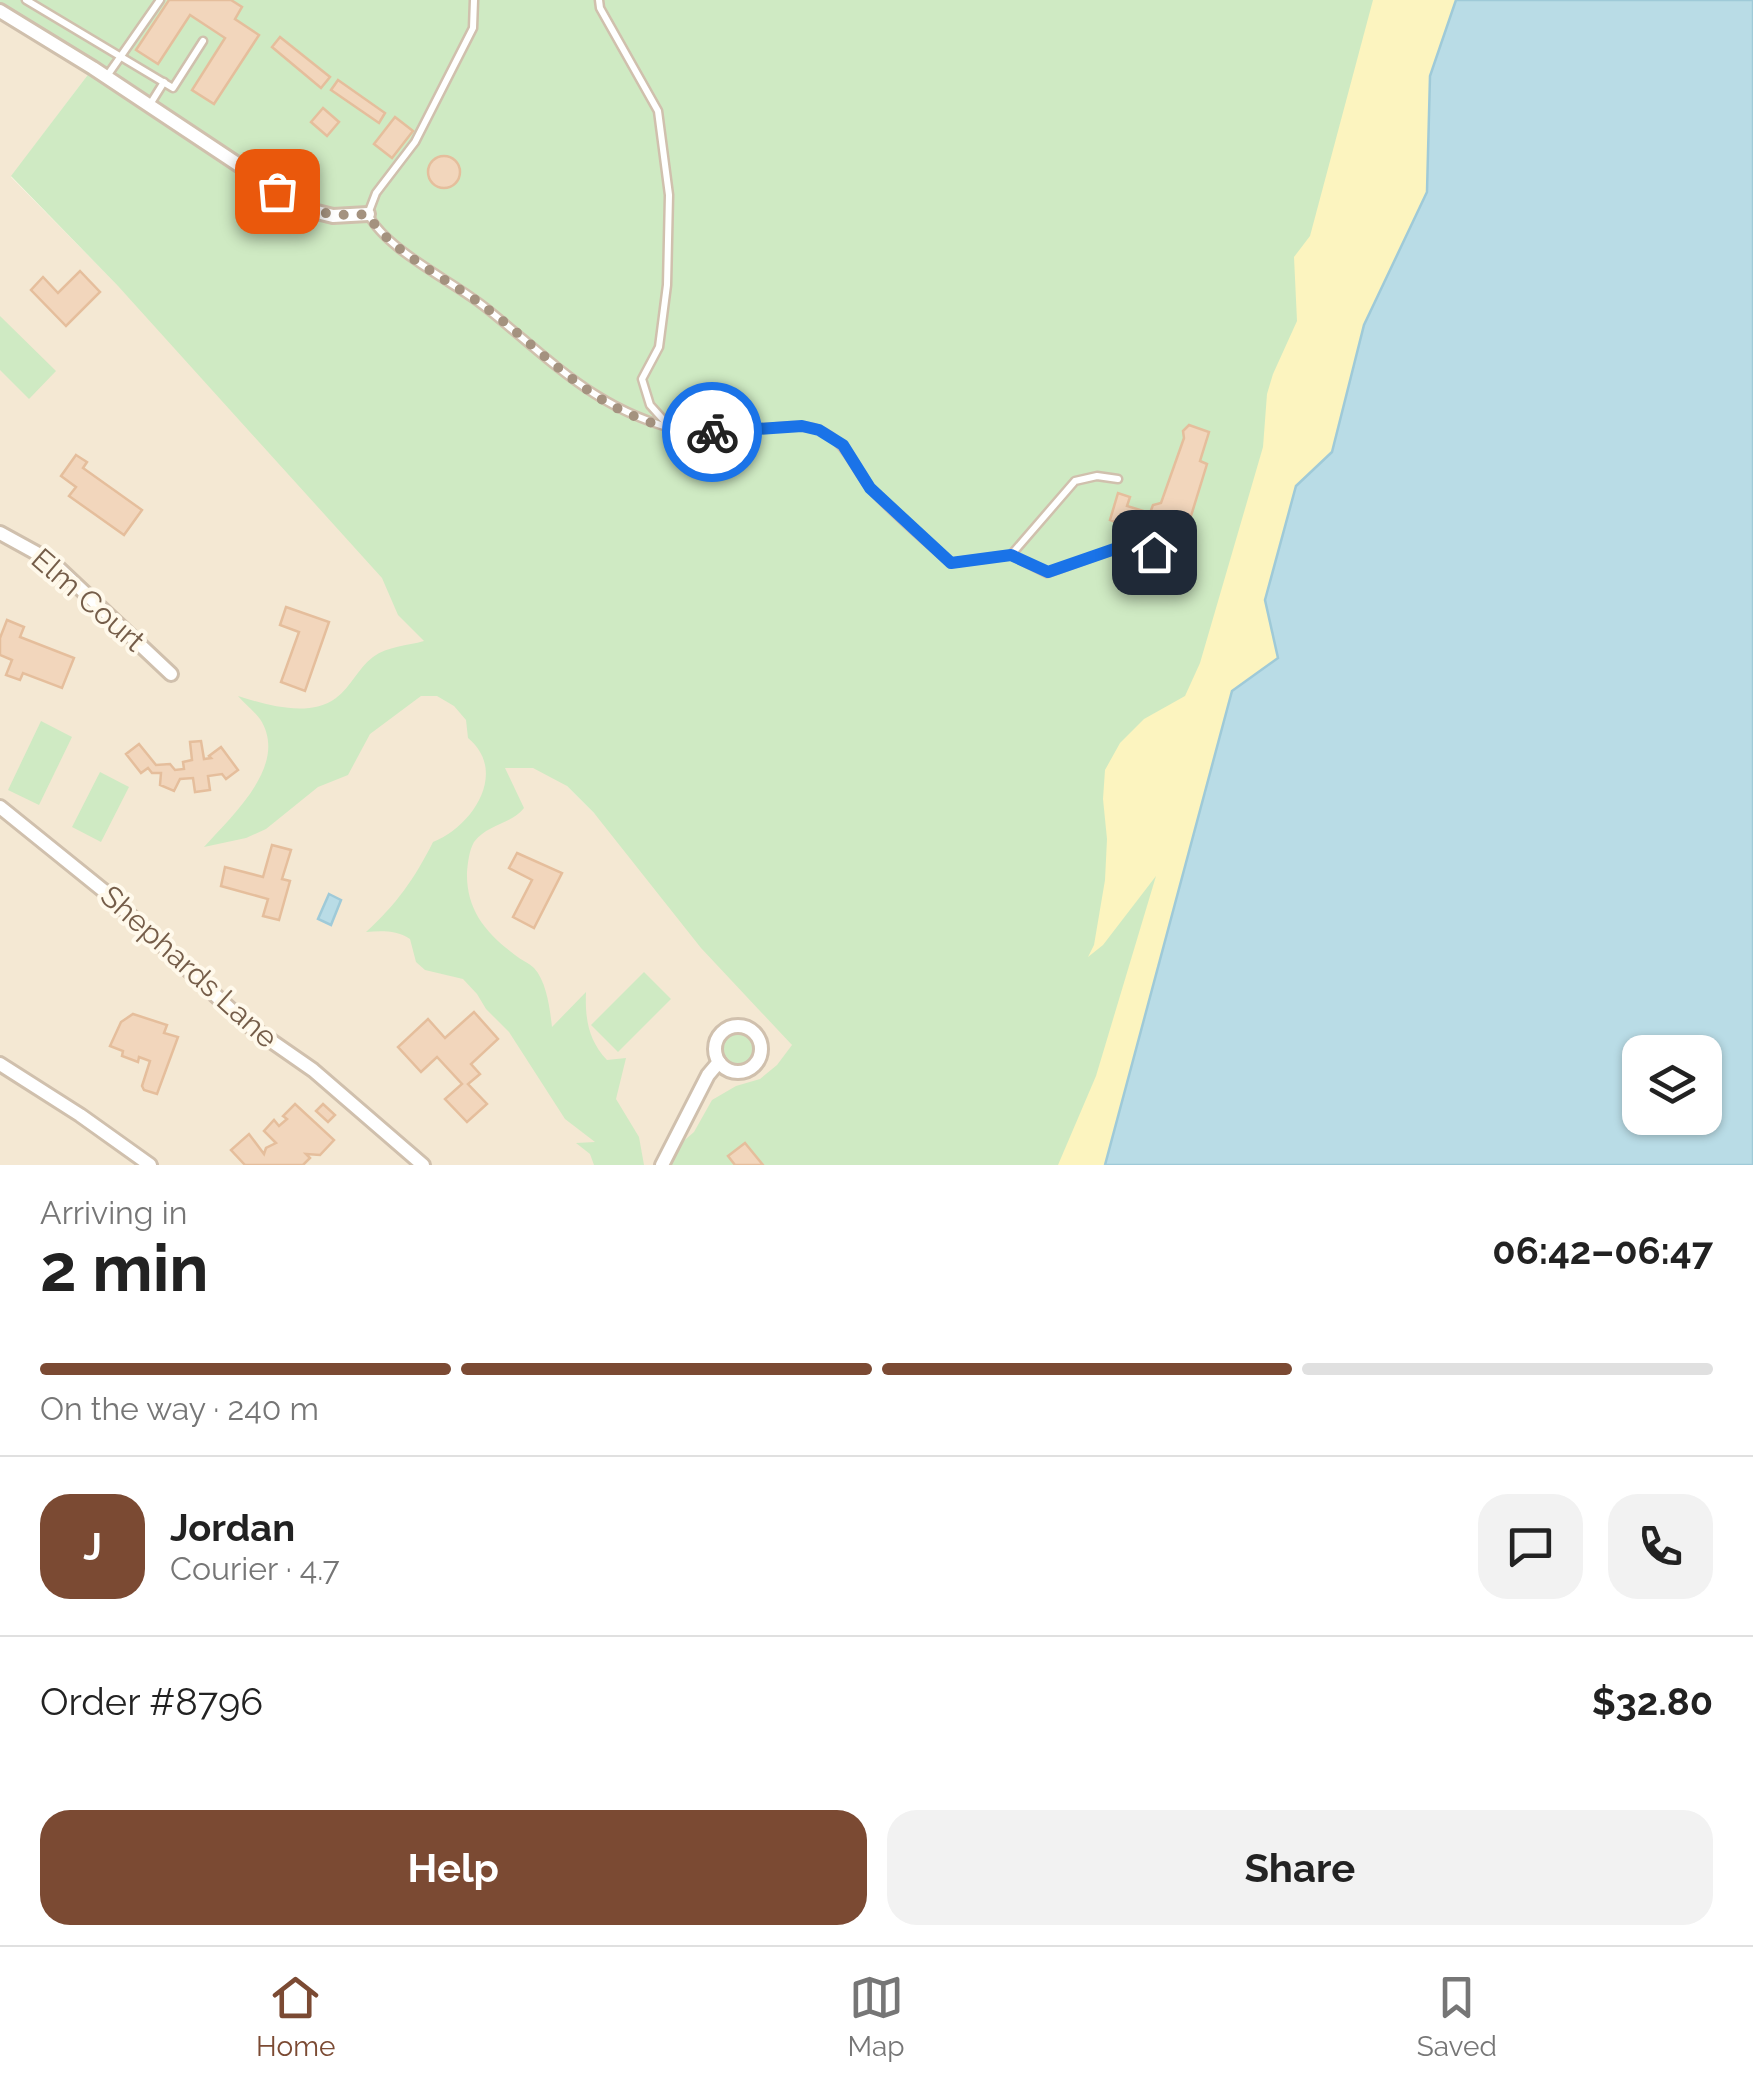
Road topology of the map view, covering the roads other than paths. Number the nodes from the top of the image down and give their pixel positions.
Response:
1 (26, 0) edge
2 (160, 0) edge
3 (474, 0) edge
4 (600, 0) edge
5 (0, 11) edge
6 (202, 41) dead end
7 (120, 56) junction
8 (106, 77) junction
9 (164, 82) junction
10 (149, 106) junction
11 (368, 214) junction
12 (671, 428) junction
13 (1118, 479) dead end
14 (0, 533) edge
15 (1154, 552) dead end
16 (1011, 555) junction
17 (171, 674) dead end
18 (0, 807) edge
19 (719, 1062) dead end
20 (0, 1064) edge
21 (150, 1165) edge
22 (423, 1165) edge
23 (662, 1165) edge

1 - 7 lane
2 - 7 lane
3 - 11 lane
4 - 12 lane
5 - 8 street
6 - 9 lane
7 - 8 lane
7 - 9 lane
8 - 10 street
9 - 10 lane
10 - 11 street
11 - 12 lane
12 - 16 lane
13 - 16 lane
14 - 17 street, Elm Court
15 - 16 lane
18 - 22 street, Shephards Lane
19 - 23 street
20 - 21 street

